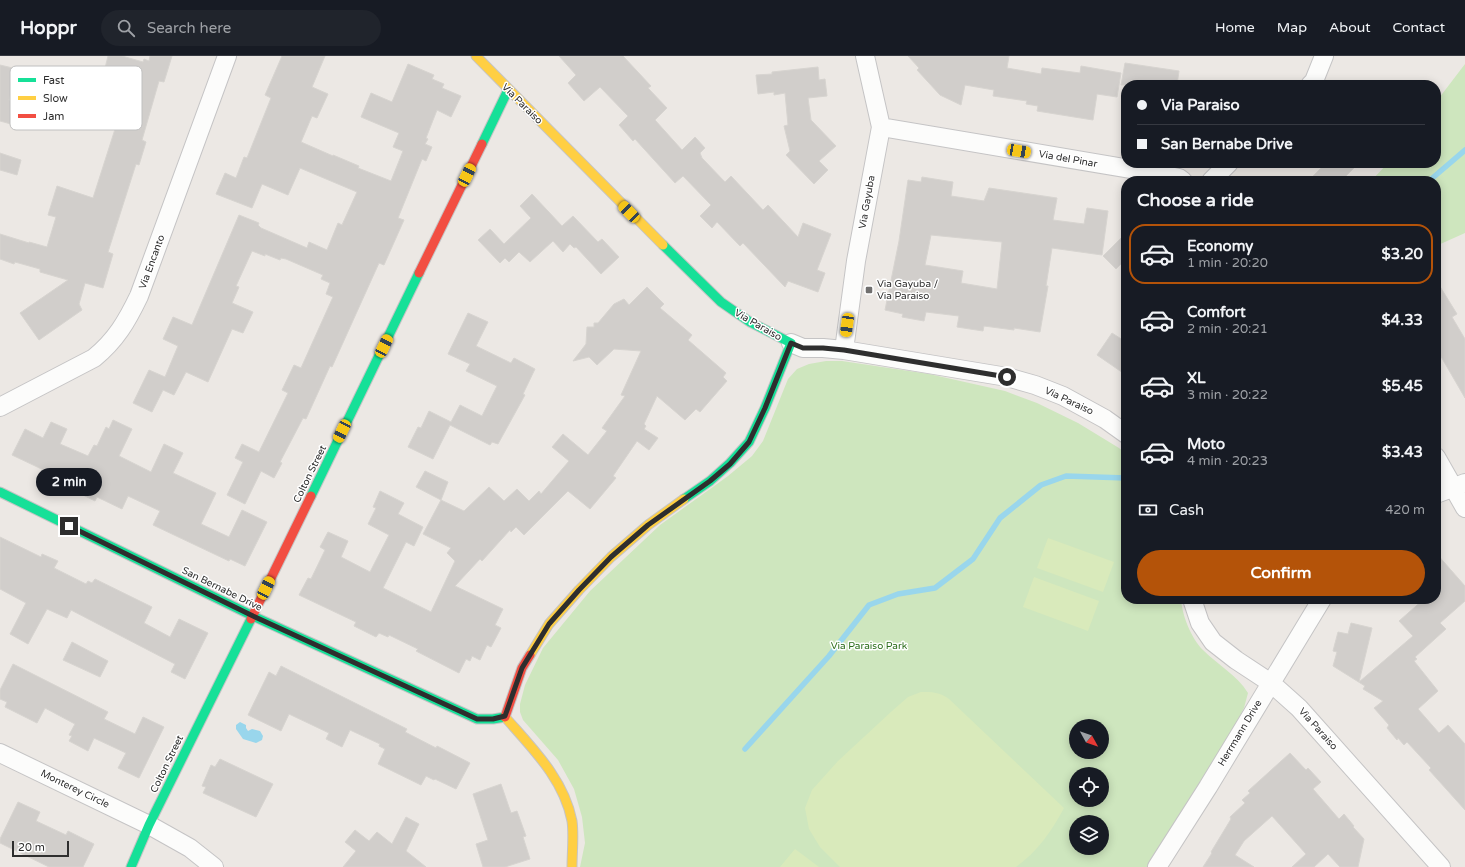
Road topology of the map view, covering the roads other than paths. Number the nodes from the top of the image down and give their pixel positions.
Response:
1 (227, 56) edge
2 (476, 56) edge
3 (864, 56) edge
4 (1324, 56) edge
5 (1314, 80) edge
6 (508, 90) junction
7 (881, 127) junction
8 (1121, 167) edge
9 (1124, 168) edge
10 (1224, 168) edge
11 (1170, 176) edge
12 (1215, 176) edge
13 (791, 343) junction
14 (844, 350) junction
15 (0, 407) edge
16 (1121, 430) edge
17 (1441, 463) edge
18 (1459, 485) edge
19 (0, 492) edge
20 (1441, 492) edge
21 (1465, 508) edge
22 (1194, 604) edge
23 (1319, 604) edge
24 (253, 616) junction
25 (1271, 682) junction
26 (505, 716) junction
27 (0, 753) edge
28 (149, 825) junction
29 (131, 867) edge
30 (214, 867) edge
31 (572, 867) edge
32 (1157, 867) edge
33 (1441, 867) edge

1 - 15 street, Via Encanto
2 - 6 street, Via Paraiso
3 - 7 street, Via Gayuba
4 - 5 street
6 - 13 street, Via Paraiso
6 - 24 street, Colton Street
7 - 8 street, Via del Pinar
7 - 14 street, Via Gayuba
9 - 11 street, Via del Pinar
10 - 12 street
13 - 14 street, Via Paraiso
13 - 26 street
14 - 16 street, Via Paraiso
17 - 18 street
18 - 20 street
18 - 21 street
19 - 24 street, San Bernabe Drive
22 - 25 street, Via Paraiso
23 - 25 street, Herrmann Drive
24 - 26 street, San Bernabe Drive
24 - 28 street, Colton Street
25 - 32 street, Herrmann Drive
25 - 33 street, Via Paraiso
26 - 31 street
27 - 28 street, Monterey Circle
28 - 29 street, Colton Street
28 - 30 street, Monterey Circle

